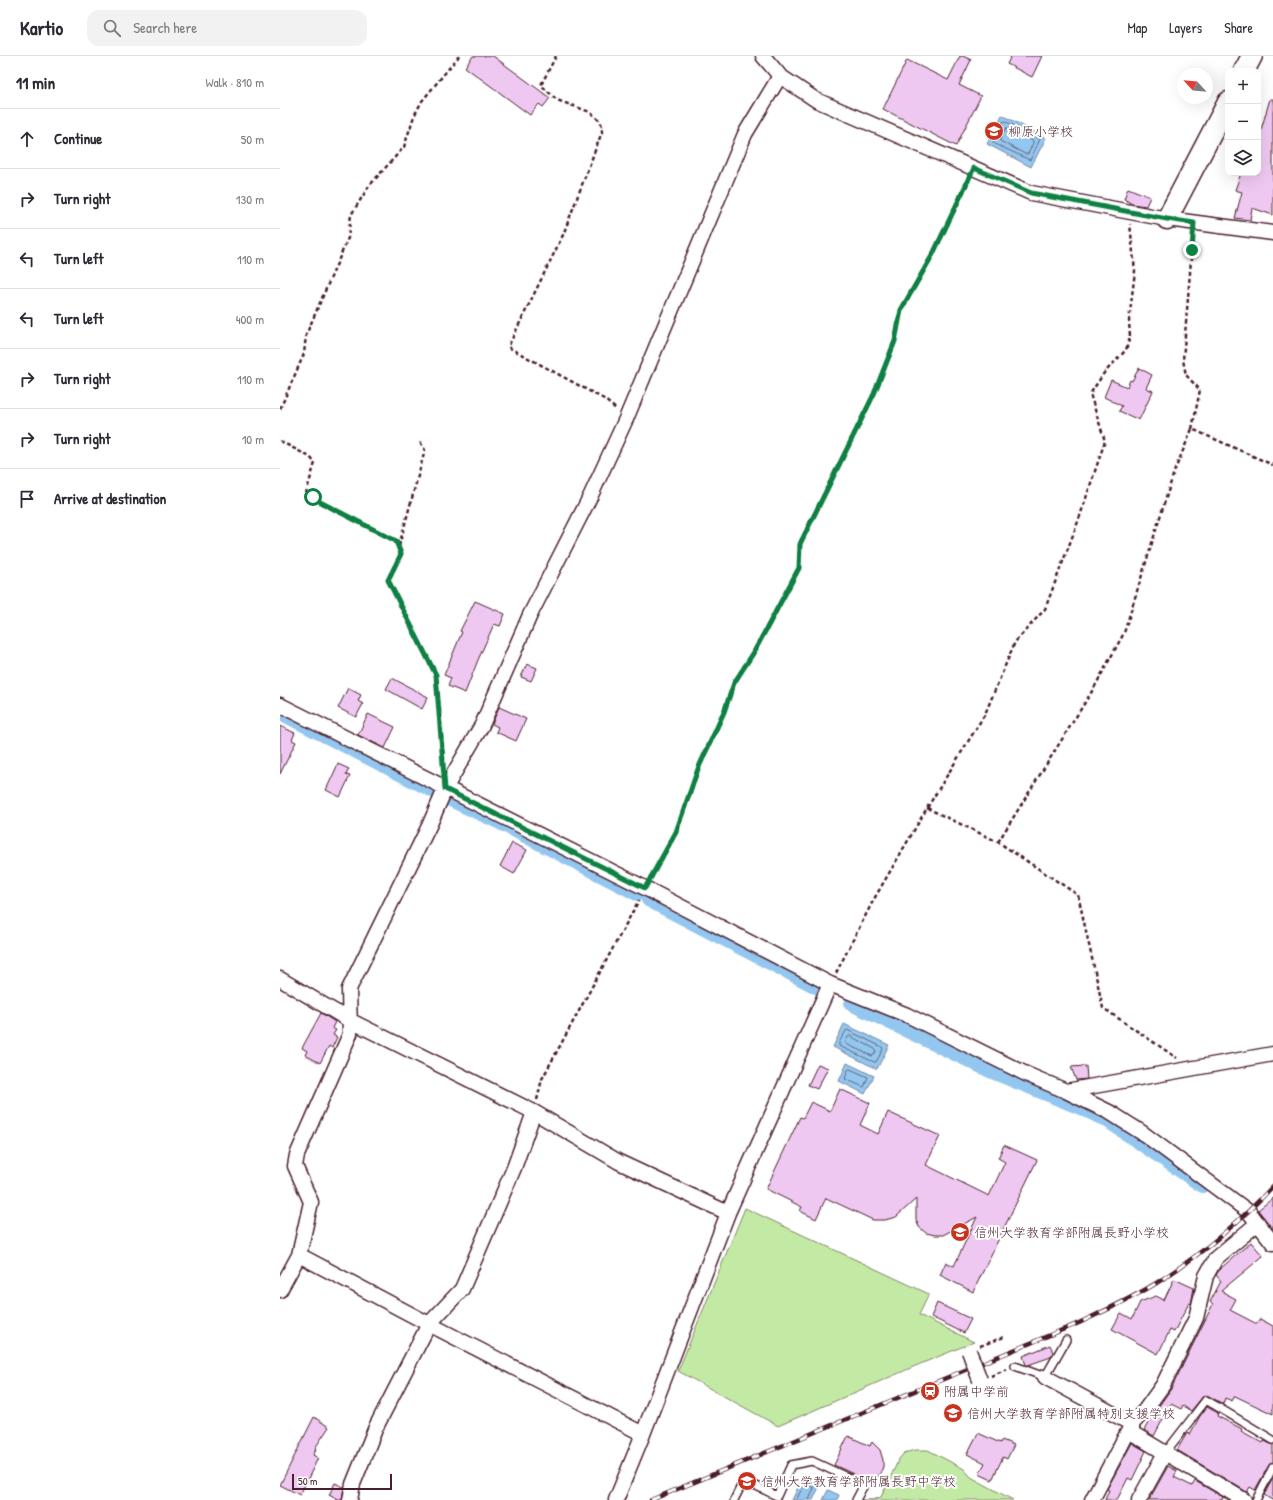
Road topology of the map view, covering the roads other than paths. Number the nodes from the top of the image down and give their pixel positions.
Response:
1 (763, 56) edge
2 (1252, 56) edge
3 (1246, 68) edge
4 (780, 76) junction
5 (1227, 104) edge
6 (1167, 219) junction
7 (1273, 233) edge
8 (280, 705) edge
9 (446, 788) junction
10 (280, 979) edge
11 (830, 984) junction
12 (349, 1020) junction
13 (1273, 1054) edge
14 (1066, 1091) junction
15 (534, 1112) junction
16 (728, 1213) junction
17 (1258, 1223) junction
18 (1273, 1243) edge
19 (299, 1255) junction
20 (280, 1290) edge
21 (429, 1324) junction
22 (1066, 1340) dead end
23 (969, 1351) road end
24 (1014, 1366) road end
25 (1046, 1378) junction
26 (980, 1380) road end
27 (1132, 1424) junction
28 (644, 1434) junction
29 (1273, 1440) edge
30 (1165, 1453) junction
31 (1273, 1467) edge
32 (350, 1500) edge
33 (616, 1500) edge
34 (734, 1500) edge
35 (856, 1500) edge
36 (1092, 1500) edge
37 (1139, 1500) edge
38 (1244, 1500) edge
39 (1256, 1500) edge

1 - 4 street
2 - 3 street
4 - 6 street
4 - 9 street
5 - 6 street
6 - 7 street
8 - 9 street
9 - 11 street
9 - 12 street
10 - 12 street
11 - 14 street
11 - 16 street
12 - 15 street
12 - 19 street
13 - 14 street
14 - 17 street
15 - 16 street
15 - 21 street
16 - 28 street
17 - 18 street
17 - 27 street
19 - 20 street
19 - 21 street
21 - 28 street
21 - 32 street
22 - 25 lane
23 - 26 street, bridge
24 - 25 lane
25 - 27 street
27 - 30 street
27 - 36 street
28 - 33 street
29 - 30 lane
30 - 37 street
30 - 38 street
31 - 39 lane
34 - 35 lane

